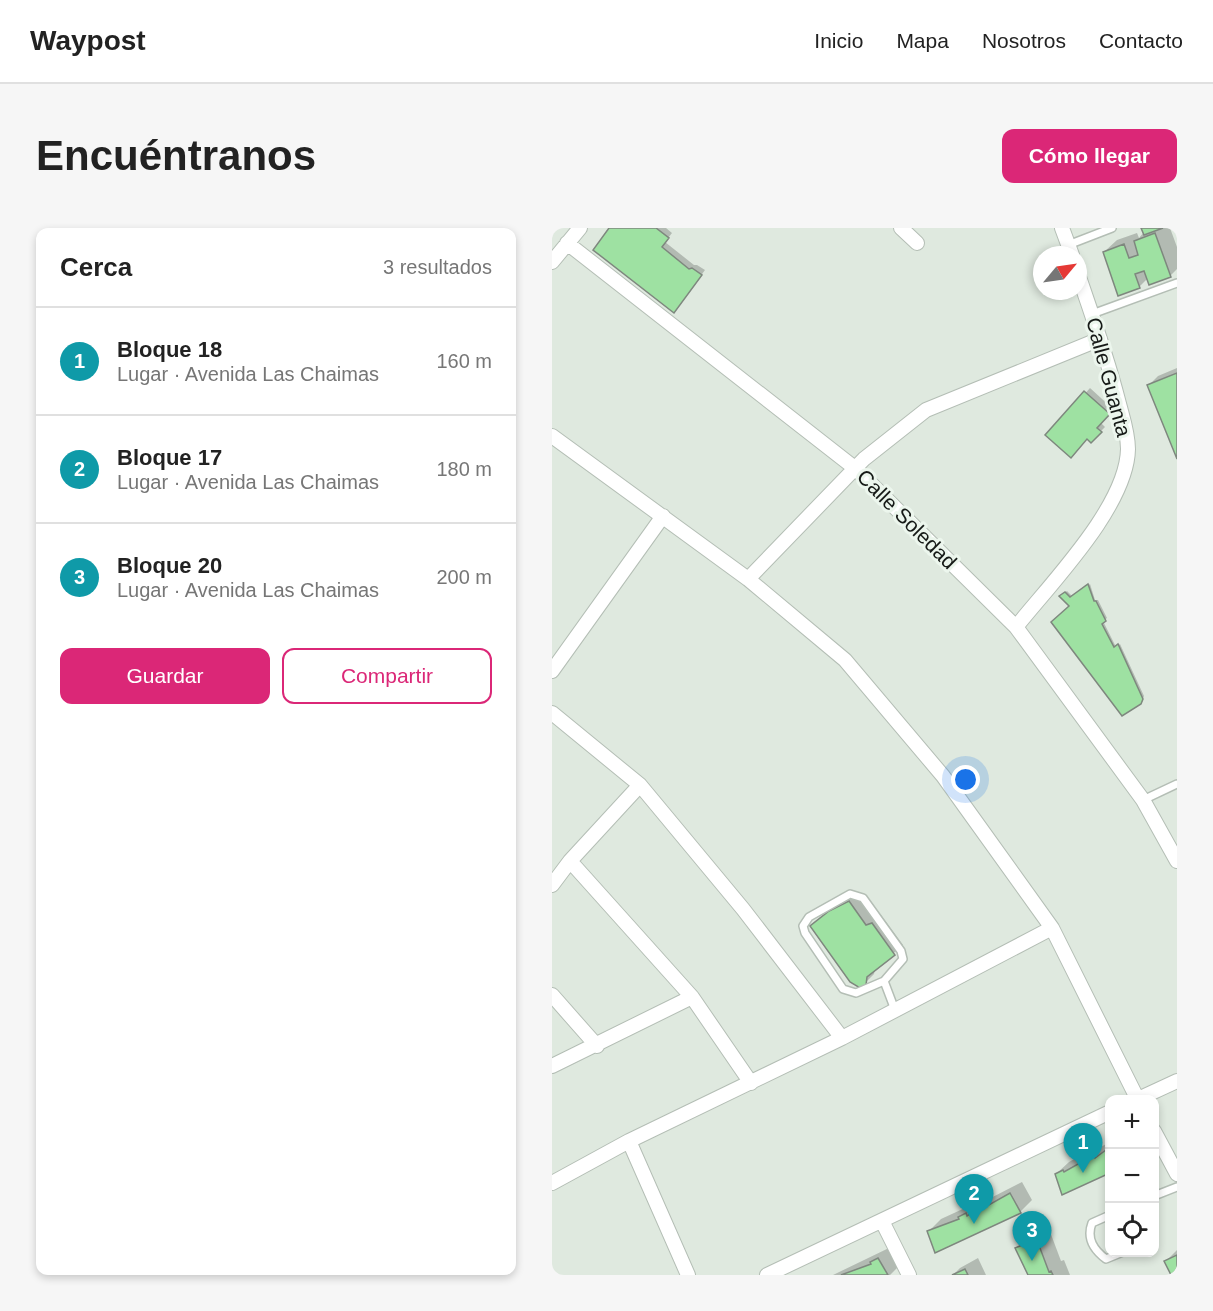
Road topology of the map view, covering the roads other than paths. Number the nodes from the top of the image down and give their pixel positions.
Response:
1 (580, 228) edge
2 (901, 228) edge
3 (1062, 228) edge
4 (1112, 228) edge
5 (567, 243) junction
6 (917, 243) dead end
7 (1069, 246) edge
8 (1078, 246) edge
9 (552, 262) edge
10 (1177, 283) edge
11 (1087, 300) edge
12 (1092, 314) junction
13 (1100, 339) junction
14 (552, 436) edge
15 (856, 469) junction
16 (663, 516) junction
17 (748, 579) junction
18 (1016, 627) junction
19 (552, 671) edge
20 (552, 713) edge
21 (1177, 784) edge
22 (640, 785) junction
23 (1143, 800) junction
24 (570, 861) junction
25 (1177, 861) edge
26 (552, 885) edge
27 (1052, 928) junction
28 (884, 981) junction
29 (552, 995) edge
30 (692, 997) junction
31 (895, 1010) junction
32 (842, 1038) junction
33 (597, 1046) junction
34 (552, 1066) edge
35 (1177, 1081) edge
36 (751, 1083) junction
37 (1135, 1095) edge
38 (1146, 1095) edge
39 (1105, 1114) edge
40 (1159, 1139) edge
41 (628, 1141) junction
42 (1177, 1174) edge
43 (552, 1183) edge
44 (1177, 1187) edge
45 (1159, 1194) edge
46 (1105, 1218) edge
47 (882, 1221) junction
48 (1111, 1257) edge
49 (688, 1275) edge
50 (767, 1275) edge
51 (909, 1275) edge

1 - 5 street
2 - 6 street
3 - 7 street
4 - 8 lane
5 - 9 street
5 - 15 street, Calle Soledad
10 - 12 lane
11 - 12 street, Calle Guanta
12 - 13 street, Calle Guanta
13 - 15 street
13 - 18 street, Calle Guanta
14 - 16 street
15 - 17 street
15 - 18 street, Calle Soledad
16 - 17 street
16 - 19 street
17 - 27 street
18 - 23 street, Calle Soledad
20 - 22 street
21 - 23 lane
22 - 24 street
22 - 32 street
23 - 25 street, Calle Soledad
24 - 26 street
24 - 30 street
27 - 31 street
27 - 37 street
28 - 28 lane
28 - 31 lane
29 - 33 street
30 - 33 street
30 - 36 street
31 - 32 street
32 - 36 street
33 - 34 street
35 - 38 street
36 - 41 street
39 - 47 street
40 - 42 street
41 - 43 street
41 - 49 street
44 - 45 lane
46 - 48 lane
47 - 50 street
47 - 51 street

